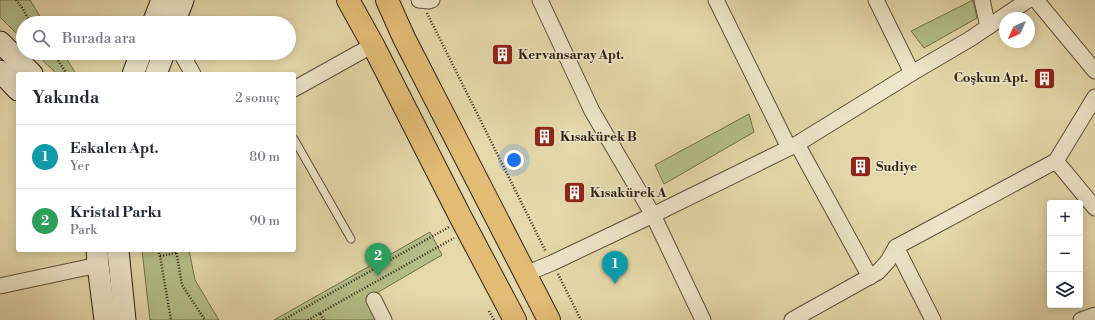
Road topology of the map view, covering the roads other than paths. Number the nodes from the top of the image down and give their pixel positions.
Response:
1 (183, 0) edge
2 (348, 0) edge
3 (387, 0) edge
4 (420, 0) edge
5 (432, 0) edge
6 (540, 0) edge
7 (716, 0) edge
8 (876, 0) edge
9 (982, 0) edge
10 (1028, 0) edge
11 (1036, 0) edge
12 (177, 16) edge
13 (988, 27) junction
14 (0, 42) edge
15 (373, 45) junction
16 (16, 58) edge
17 (18, 60) edge
18 (138, 60) edge
19 (161, 60) edge
20 (185, 60) edge
21 (0, 71) edge
22 (1095, 71) edge
23 (30, 72) edge
24 (134, 72) edge
25 (157, 72) edge
26 (192, 72) edge
27 (912, 73) junction
28 (16, 88) edge
29 (296, 88) edge
30 (1095, 97) edge
31 (296, 143) edge
32 (793, 146) junction
33 (1056, 161) junction
34 (1095, 208) edge
35 (653, 215) junction
36 (351, 239) dead end
37 (896, 247) junction
38 (118, 252) edge
39 (97, 258) edge
40 (526, 274) junction
41 (870, 277) junction
42 (0, 286) edge
43 (374, 300) dead end
44 (1095, 315) edge
45 (105, 320) edge
46 (125, 320) edge
47 (384, 320) edge
48 (515, 320) edge
49 (549, 320) edge
50 (703, 320) edge
51 (792, 320) edge
52 (933, 320) edge
53 (1081, 320) edge

1 - 12 street
2 - 15 main road
3 - 40 main road
4 - 5 street
6 - 35 street
7 - 32 street
8 - 27 street
9 - 13 street
10 - 13 street
11 - 22 street
13 - 27 street
14 - 16 street
15 - 29 street
15 - 48 main road
17 - 23 street
18 - 24 street
19 - 25 street
20 - 26 street
21 - 28 street
27 - 32 street
30 - 33 street
31 - 36 lane
32 - 35 street
32 - 41 street
33 - 34 street
33 - 37 street
35 - 40 street
35 - 50 street
37 - 41 street
37 - 52 street
38 - 46 street
39 - 42 street
39 - 45 street
40 - 49 main road
41 - 51 street
43 - 47 street
44 - 53 street

